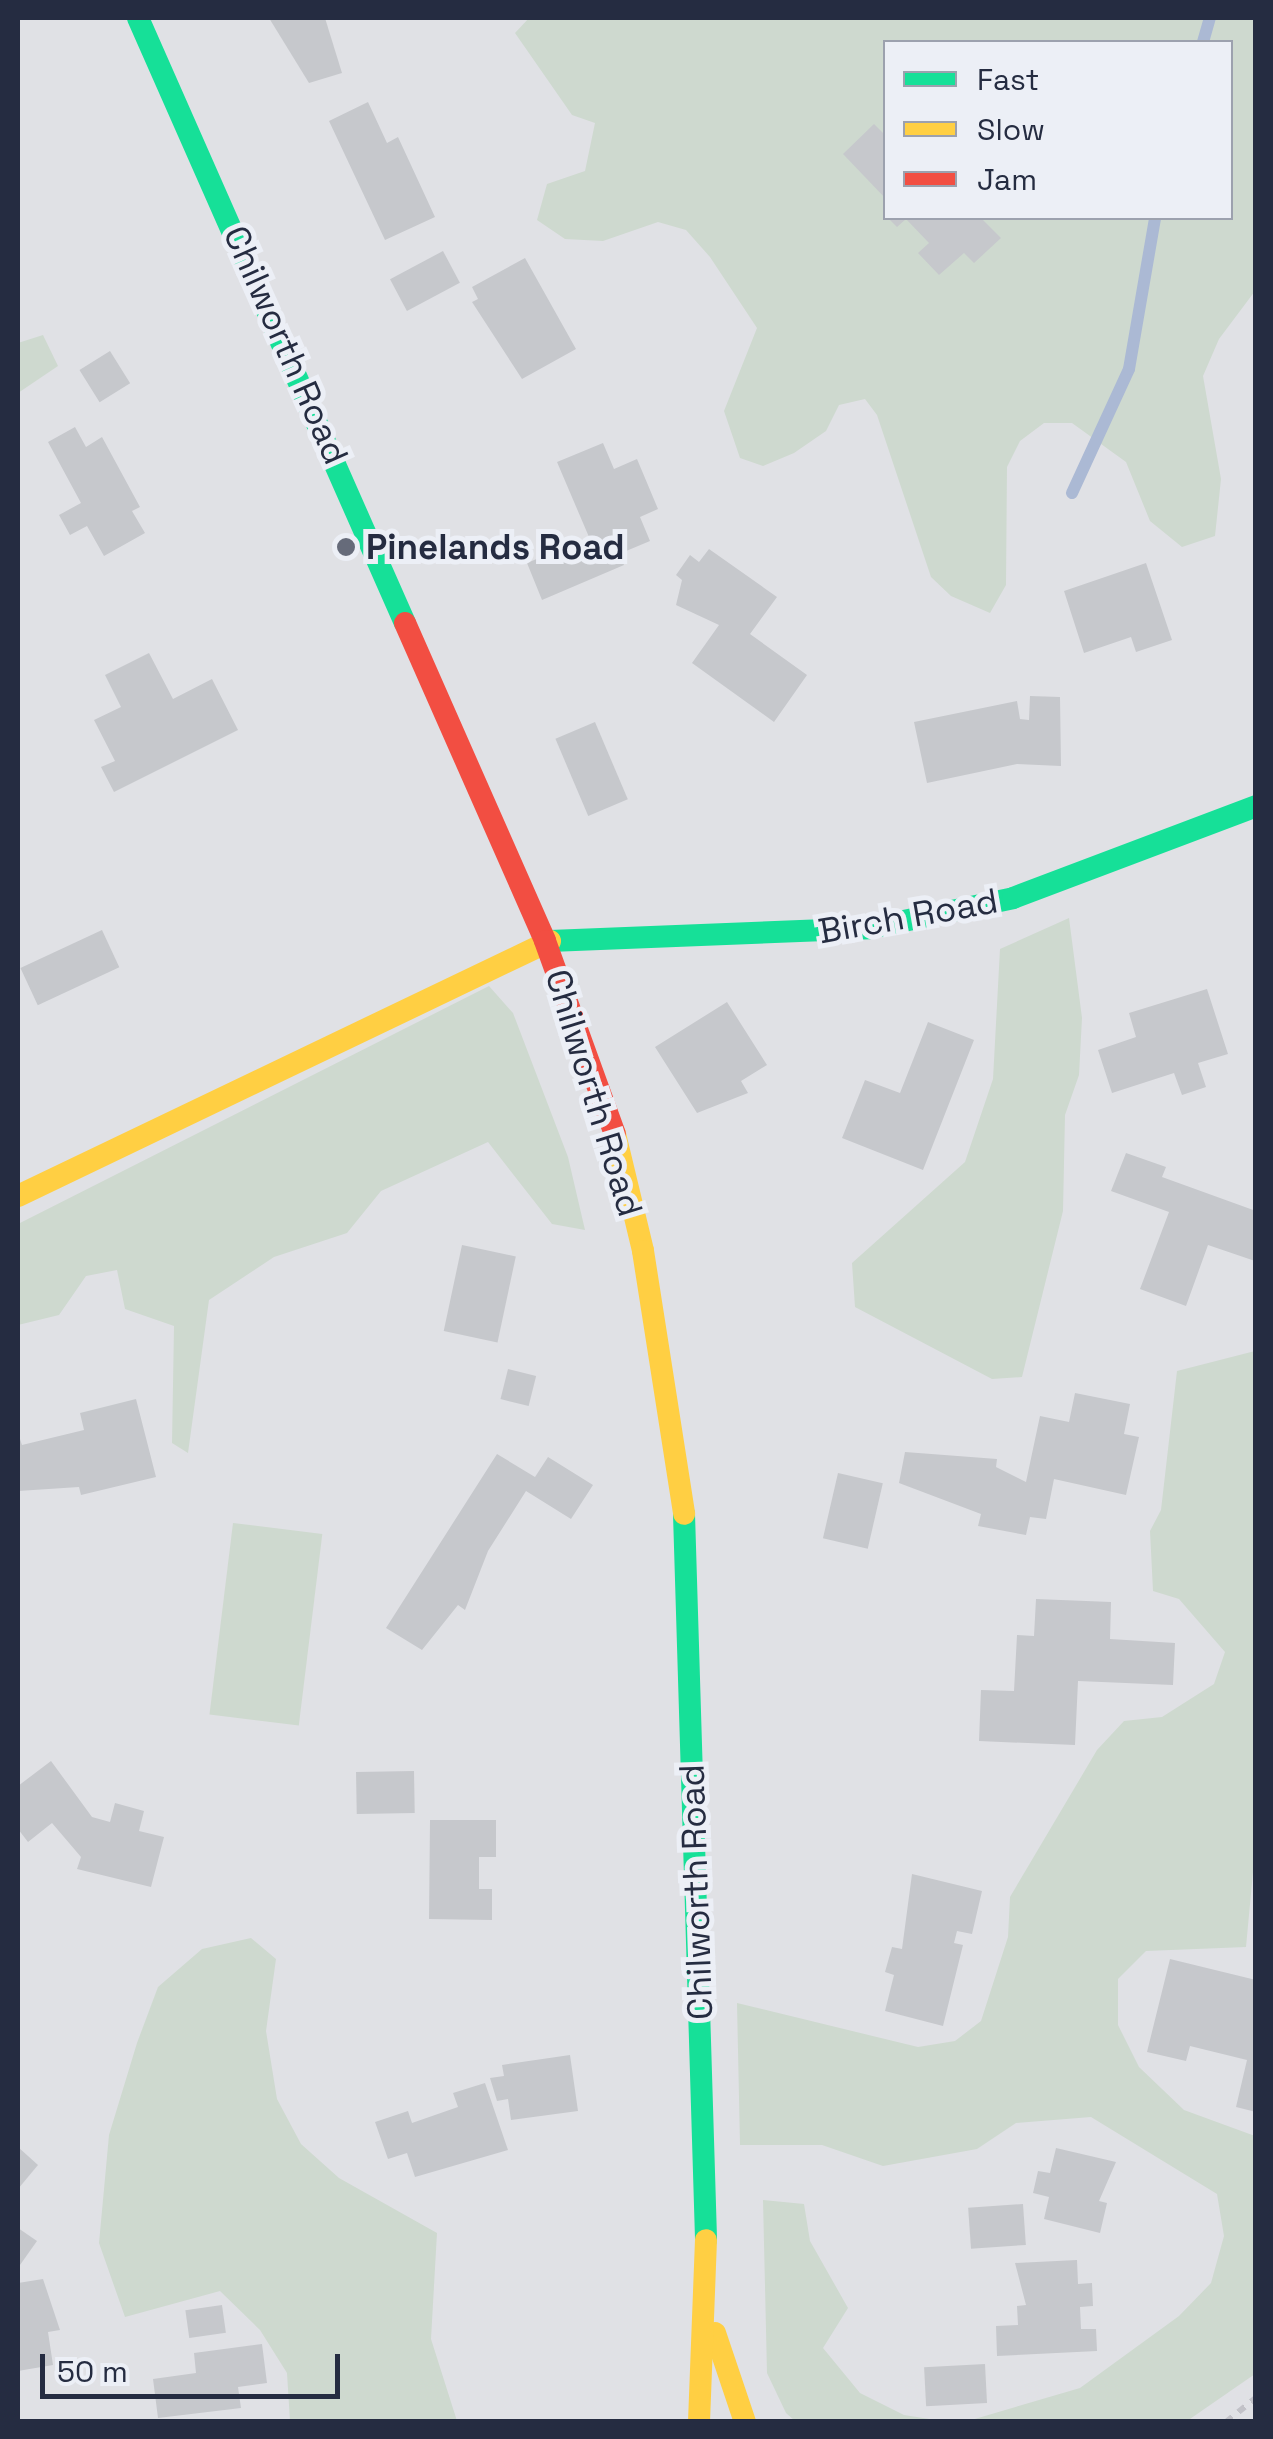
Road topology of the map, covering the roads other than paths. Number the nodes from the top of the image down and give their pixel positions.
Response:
1 (138, 18) edge
2 (1256, 806) edge
3 (546, 940) junction
4 (18, 1196) edge
5 (708, 2312) junction
6 (699, 2422) edge
7 (745, 2422) edge

1 - 3 main road, Chilworth Road
2 - 3 main road, Birch Road
3 - 4 main road
3 - 5 main road, Chilworth Road
5 - 6 main road, Chilworth Road
5 - 7 main road, Chilworth Road

